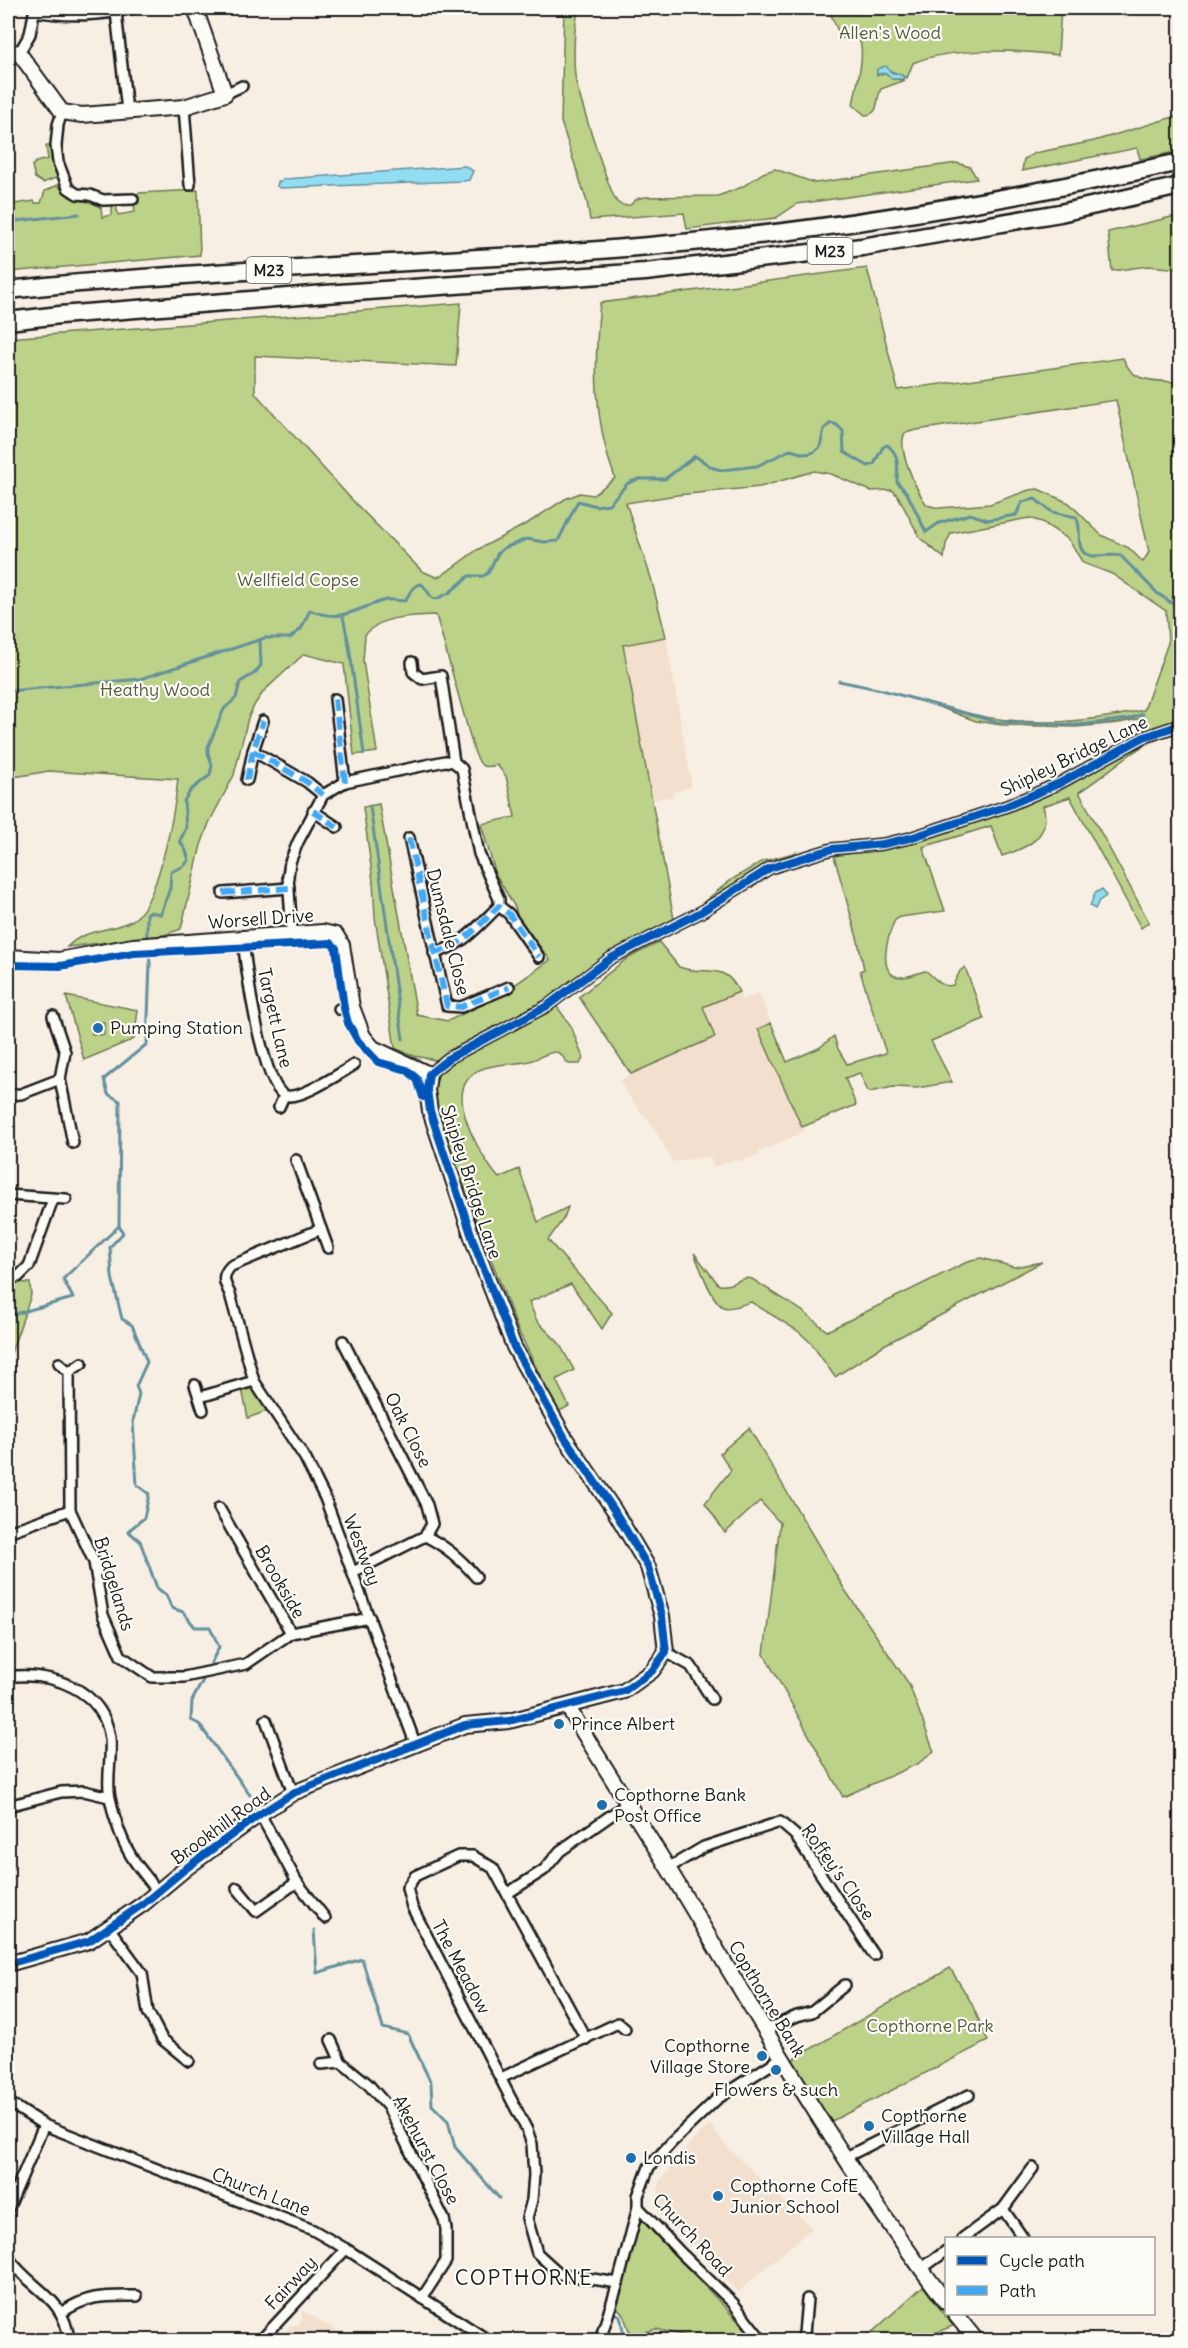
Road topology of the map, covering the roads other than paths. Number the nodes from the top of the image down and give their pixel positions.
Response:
1 (133, 8) edge
2 (195, 8) edge
3 (35, 9) edge
4 (116, 12) junction
5 (13, 52) edge
6 (242, 86) dead end
7 (225, 93) junction
8 (184, 107) junction
9 (127, 111) junction
10 (62, 112) junction
11 (1180, 162) edge
12 (190, 185) dead end
13 (1180, 186) edge
14 (133, 199) dead end
15 (8, 290) edge
16 (8, 321) edge
17 (412, 662) dead end
18 (439, 665) dead end
19 (441, 676) junction
20 (335, 699) dead end
21 (263, 722) dead end
22 (1180, 724) edge
23 (253, 751) junction
24 (454, 762) junction
25 (247, 780) dead end
26 (345, 782) junction
27 (323, 795) junction
28 (313, 812) junction
29 (337, 827) dead end
30 (409, 838) dead end
31 (289, 888) junction
32 (223, 893) dead end
33 (499, 906) junction
34 (292, 933) junction
35 (243, 938) junction
36 (434, 953) junction
37 (8, 957) edge
38 (539, 957) dead end
39 (508, 987) dead end
40 (53, 1016) dead end
41 (354, 1065) dead end
42 (429, 1074) junction
43 (60, 1079) junction
44 (8, 1095) edge
45 (284, 1095) junction
46 (279, 1107) dead end
47 (73, 1143) dead end
48 (296, 1160) dead end
49 (8, 1194) edge
50 (52, 1199) junction
51 (66, 1199) dead end
52 (321, 1229) junction
53 (328, 1248) dead end
54 (8, 1275) edge
55 (343, 1341) dead end
56 (59, 1363) dead end
57 (82, 1363) dead end
58 (69, 1372) junction
59 (254, 1381) junction
60 (195, 1385) dead end
61 (200, 1396) junction
62 (203, 1410) dead end
63 (219, 1508) dead end
64 (70, 1510) junction
65 (8, 1532) edge
66 (425, 1536) junction
67 (353, 1572) junction
68 (478, 1579) dead end
69 (370, 1618) junction
70 (291, 1634) junction
71 (666, 1652) junction
72 (8, 1677) edge
73 (712, 1699) dead end
74 (568, 1707) junction
75 (266, 1720) dead end
76 (415, 1743) junction
77 (293, 1793) junction
78 (109, 1797) junction
79 (627, 1804) junction
80 (8, 1806) edge
81 (260, 1814) junction
82 (668, 1868) junction
83 (297, 1882) junction
84 (237, 1888) dead end
85 (157, 1892) junction
86 (508, 1893) junction
87 (325, 1918) dead end
88 (109, 1928) junction
89 (874, 1955) dead end
90 (8, 1964) edge
91 (839, 1987) dead end
92 (621, 2023) dead end
93 (765, 2030) junction
94 (586, 2039) junction
95 (331, 2040) dead end
96 (781, 2058) junction
97 (189, 2061) dead end
98 (341, 2062) junction
99 (321, 2064) dead end
100 (501, 2078) junction
101 (969, 2095) dead end
102 (8, 2102) edge
103 (44, 2125) junction
104 (846, 2157) junction
105 (1033, 2168) dead end
106 (8, 2207) edge
107 (638, 2207) junction
108 (1003, 2209) junction
109 (964, 2237) edge
110 (1022, 2237) edge
111 (346, 2248) junction
112 (945, 2252) edge
113 (8, 2257) edge
114 (921, 2270) junction
115 (618, 2283) junction
116 (137, 2296) dead end
117 (422, 2298) junction
118 (807, 2299) dead end
119 (945, 2301) edge
120 (62, 2313) junction
121 (957, 2315) edge
122 (69, 2340) edge
123 (261, 2340) edge
124 (488, 2340) edge
125 (600, 2340) edge
126 (762, 2340) edge
127 (801, 2340) edge
128 (976, 2340) edge

1 - 4 street
2 - 7 street
3 - 4 street
3 - 5 street
4 - 9 street
5 - 10 street
6 - 7 street
7 - 8 street
8 - 9 street
8 - 12 street
9 - 10 street
10 - 14 street
11 - 15 highway, M23
13 - 16 highway, M23
17 - 19 street
18 - 19 street
19 - 24 street
20 - 26 street
21 - 23 street
22 - 42 street, Shipley Bridge Lane
23 - 25 street
23 - 27 street
24 - 26 street
24 - 33 street
26 - 27 street
27 - 28 street
28 - 29 street
28 - 31 street
30 - 36 street, Dumsdale Close
31 - 32 street
31 - 34 street
33 - 36 street
33 - 38 street
34 - 35 street, Worsell Drive
34 - 42 street, Worsell Drive
35 - 37 street, Worsell Drive
35 - 45 street, Targett Lane
36 - 39 street, Dumsdale Close
40 - 43 street
41 - 45 street, Targett Lane
42 - 71 street, Shipley Bridge Lane
43 - 44 street
43 - 47 street
45 - 46 street
48 - 52 street
49 - 50 street
50 - 51 street
50 - 54 street
52 - 53 street
52 - 59 street, Westway
55 - 66 street, Oak Close
56 - 58 street
57 - 58 street
58 - 64 street, Bridgelands
59 - 61 street
59 - 67 street, Westway
60 - 61 street
61 - 62 street
63 - 70 street, Brookside
64 - 65 street
64 - 70 street, Bridgelands
66 - 67 street
66 - 68 street
67 - 69 street, Westway
69 - 70 street, Brookside
69 - 76 street, Westway
71 - 73 street
71 - 74 street
72 - 78 street
74 - 76 street, Brookhill Road
74 - 79 street, Copthorne Bank
75 - 77 street
76 - 77 street, Brookhill Road
77 - 81 street, Brookhill Road
78 - 80 street
78 - 85 street
79 - 82 street, Copthorne Bank
79 - 86 street
81 - 83 street
81 - 85 street, Brookhill Road
82 - 89 street, Roffey's Close
82 - 93 street, Copthorne Bank
83 - 84 street
83 - 87 street
85 - 88 street, Brookhill Road
86 - 94 street, The Meadow
86 - 100 street, The Meadow
88 - 90 street, Brookhill Road
88 - 97 street
91 - 93 street
92 - 94 street
93 - 96 street, Copthorne Bank
94 - 100 street
95 - 98 street, Akehurst Close
96 - 104 street, Copthorne Bank
96 - 107 street, Church Road
98 - 99 street
98 - 117 street, Akehurst Close
100 - 115 street, The Meadow
101 - 104 street
102 - 103 street, Church Lane
103 - 106 street
103 - 111 street, Church Lane
104 - 114 street, Copthorne Bank
105 - 108 street
107 - 115 street
107 - 126 street, Church Road
108 - 109 street
108 - 110 street
111 - 117 street, Church Lane
111 - 123 street, Fairway
112 - 114 street
113 - 120 street
114 - 119 street, Copthorne Bank
115 - 125 street
116 - 120 street
117 - 124 street, Church Lane
118 - 127 street
120 - 122 street
121 - 128 street

